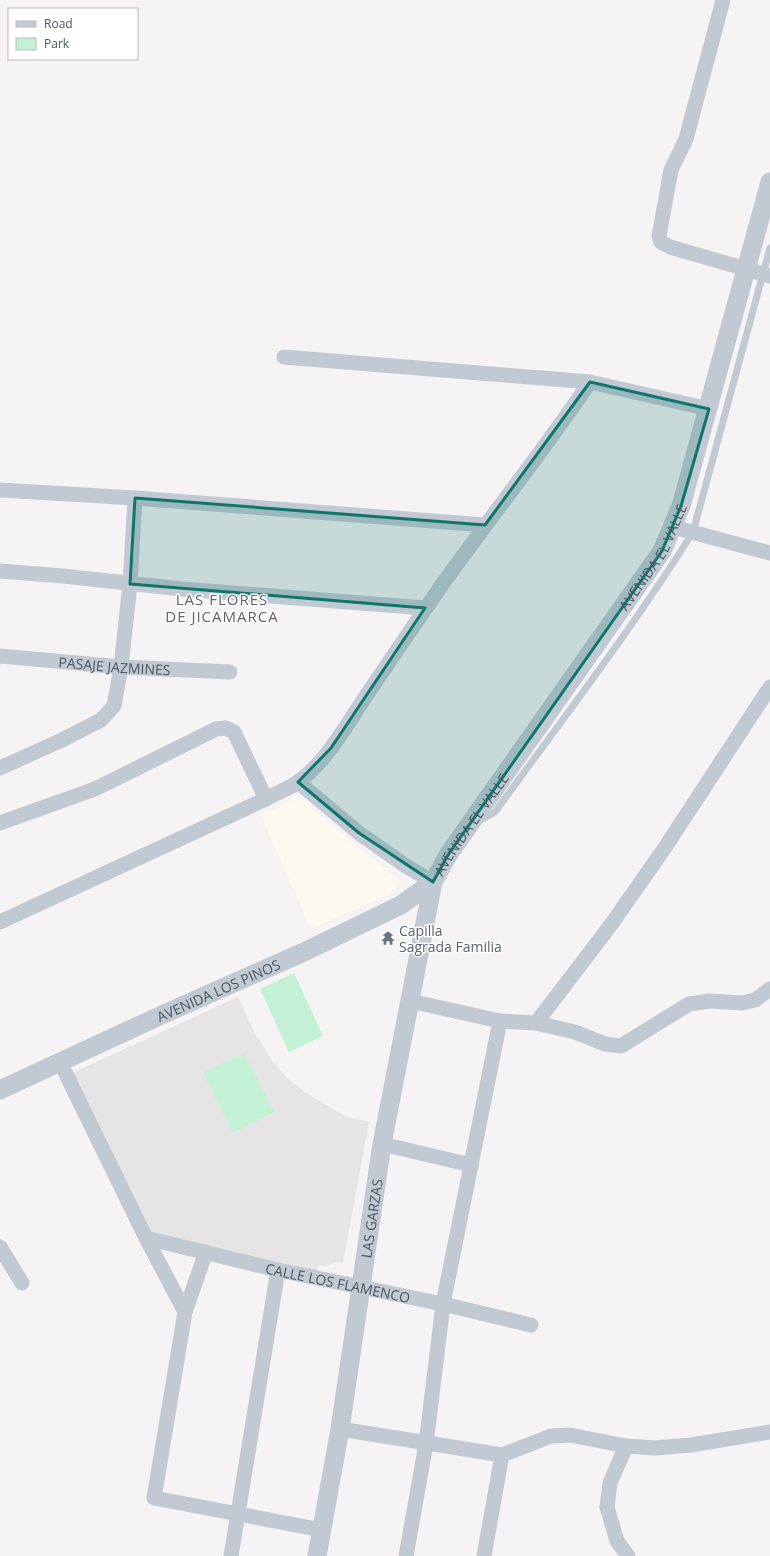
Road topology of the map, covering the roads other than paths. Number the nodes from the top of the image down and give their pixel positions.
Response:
1 (722, 0) edge
2 (770, 182) edge
3 (770, 248) edge
4 (759, 273) edge
5 (284, 356) dead end
6 (590, 382) junction
7 (708, 409) junction
8 (0, 490) edge
9 (135, 498) junction
10 (485, 525) junction
11 (673, 527) junction
12 (693, 532) junction
13 (770, 553) edge
14 (0, 571) edge
15 (130, 584) junction
16 (425, 608) junction
17 (0, 656) edge
18 (121, 667) junction
19 (230, 672) dead end
20 (770, 687) edge
21 (0, 768) edge
22 (298, 782) junction
23 (266, 799) junction
24 (0, 823) edge
25 (468, 826) junction
26 (433, 882) junction
27 (0, 922) edge
28 (770, 989) edge
29 (410, 1000) junction
30 (500, 1021) junction
31 (536, 1022) junction
32 (60, 1062) junction
33 (0, 1090) edge
34 (382, 1144) junction
35 (471, 1165) junction
36 (146, 1238) junction
37 (0, 1247) edge
38 (206, 1252) junction
39 (278, 1270) junction
40 (22, 1283) dead end
41 (361, 1287) junction
42 (443, 1304) junction
43 (184, 1312) junction
44 (531, 1325) dead end
45 (340, 1429) junction
46 (770, 1432) edge
47 (426, 1444) junction
48 (626, 1446) junction
49 (502, 1455) junction
50 (237, 1514) junction
51 (322, 1530) junction
52 (231, 1556) edge
53 (317, 1556) edge
54 (406, 1556) edge
55 (484, 1556) edge
56 (628, 1556) edge

1 - 4 street
2 - 4 street, AVENIDA EL VALLE
3 - 4 lane
4 - 7 street, AVENIDA EL VALLE
4 - 12 lane
5 - 6 street
6 - 7 street
6 - 10 street
7 - 11 street, AVENIDA EL VALLE
8 - 9 street
9 - 10 street
9 - 15 street
10 - 16 street
11 - 12 street
11 - 25 street, AVENIDA EL VALLE
12 - 13 street
12 - 25 lane
14 - 15 street
15 - 16 street
15 - 18 street
16 - 22 street
17 - 18 street, PASAJE JAZMINES
18 - 19 street, PASAJE JAZMINES
18 - 21 street
20 - 31 street
22 - 23 street
22 - 26 street
23 - 24 street
23 - 27 street
25 - 26 street, AVENIDA EL VALLE
26 - 29 street, LAS GARZAS
26 - 32 street, AVENIDA LOS PINOS
28 - 31 street
29 - 30 street
29 - 34 street, LAS GARZAS
30 - 31 street
30 - 35 street
32 - 33 street, AVENIDA LOS PINOS
32 - 36 street
34 - 35 street
34 - 41 street, LAS GARZAS
35 - 42 street
36 - 38 street, CALLE LOS FLAMENCO
36 - 43 street
37 - 40 street
38 - 39 street, CALLE LOS FLAMENCO
38 - 43 street
39 - 41 street, CALLE LOS FLAMENCO
39 - 50 street
41 - 42 street, CALLE LOS FLAMENCO
41 - 45 street, LAS GARZAS
42 - 44 street, CALLE LOS FLAMENCO
42 - 47 street
43 - 50 street
45 - 47 street
45 - 51 street, LAS GARZAS
46 - 48 street
47 - 49 street
47 - 54 street
48 - 49 street
48 - 56 street
49 - 55 street
50 - 51 street
50 - 52 street
51 - 53 street, LAS GARZAS

